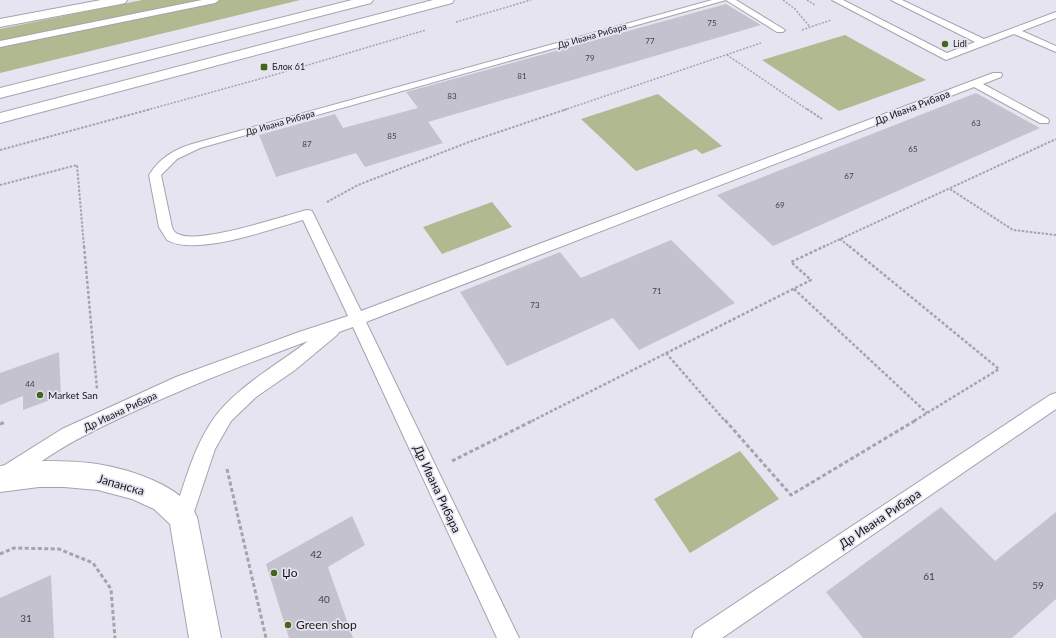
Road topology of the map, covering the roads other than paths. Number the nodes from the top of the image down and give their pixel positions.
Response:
1 (121, 0) edge
2 (215, 0) edge
3 (367, 0) edge
4 (448, 0) edge
5 (722, 0) edge
6 (730, 0) edge
7 (836, 0) edge
8 (895, 0) edge
9 (1054, 17) edge
10 (0, 23) edge
11 (780, 30) dead end
12 (1014, 31) junction
13 (984, 42) junction
14 (0, 44) edge
15 (1056, 49) edge
16 (997, 75) dead end
17 (975, 84) junction
18 (0, 93) edge
19 (0, 118) edge
20 (1044, 121) dead end
21 (356, 318) junction
22 (338, 326) junction
23 (1056, 400) edge
24 (0, 479) edge
25 (183, 517) junction
26 (205, 638) edge
27 (508, 638) edge
28 (703, 638) edge

1 - 10 main road
2 - 14 lane
3 - 18 main road
4 - 19 main road
5 - 21 lane, Др Ивана Рибара
6 - 11 lane
7 - 13 lane
8 - 13 lane
9 - 12 lane
12 - 13 lane
12 - 15 lane
16 - 17 lane, Др Ивана Рибара
17 - 20 lane
17 - 21 lane, Др Ивана Рибара
21 - 22 lane, Др Ивана Рибара
21 - 27 lane, Др Ивана Рибара
22 - 24 lane, Др Ивана Рибара
22 - 25 lane, Др Ивана Рибара
23 - 28 lane, Др Ивана Рибара
24 - 25 main road, Јапанска
25 - 26 main road

